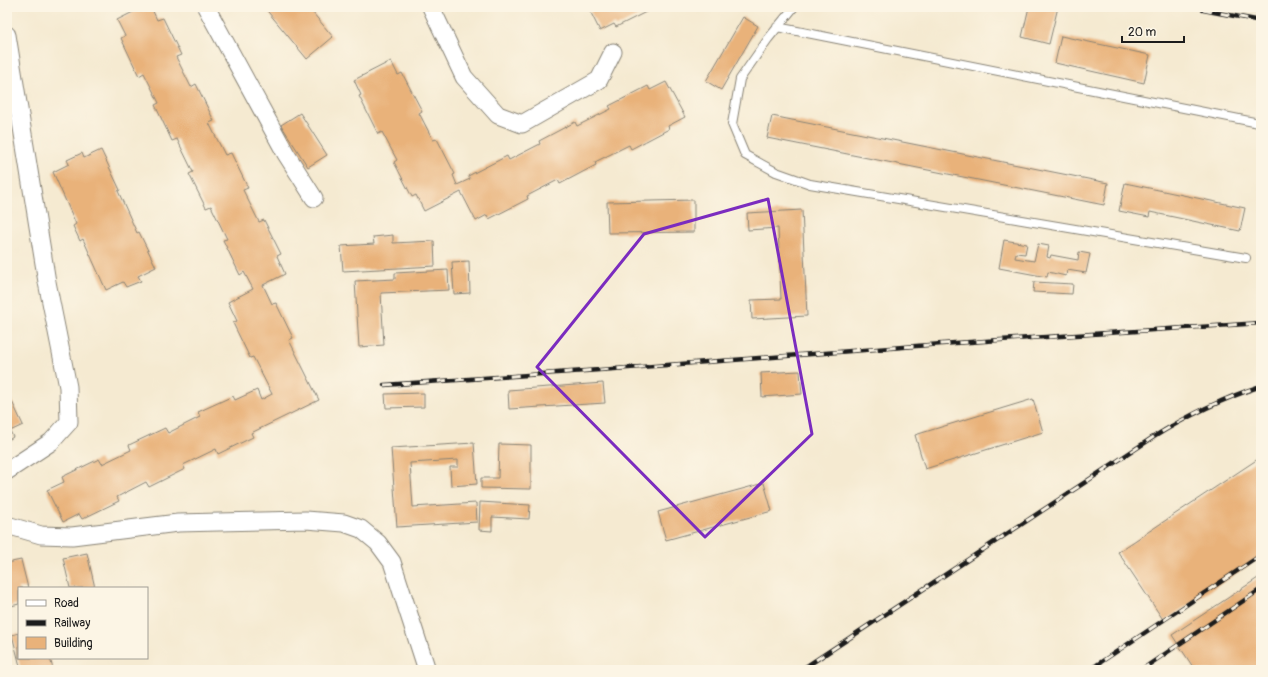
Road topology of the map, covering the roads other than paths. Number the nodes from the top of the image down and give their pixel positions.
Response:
1 (206, 7) edge
2 (431, 7) edge
3 (794, 7) edge
4 (777, 27) junction
5 (7, 35) edge
6 (613, 52) dead end
7 (1259, 123) dead end
8 (314, 198) dead end
9 (1246, 258) dead end
10 (7, 472) edge
11 (7, 525) edge
12 (427, 670) edge

1 - 8 street
2 - 6 street
3 - 4 lane
4 - 7 lane
4 - 9 lane
5 - 10 street
11 - 12 street

